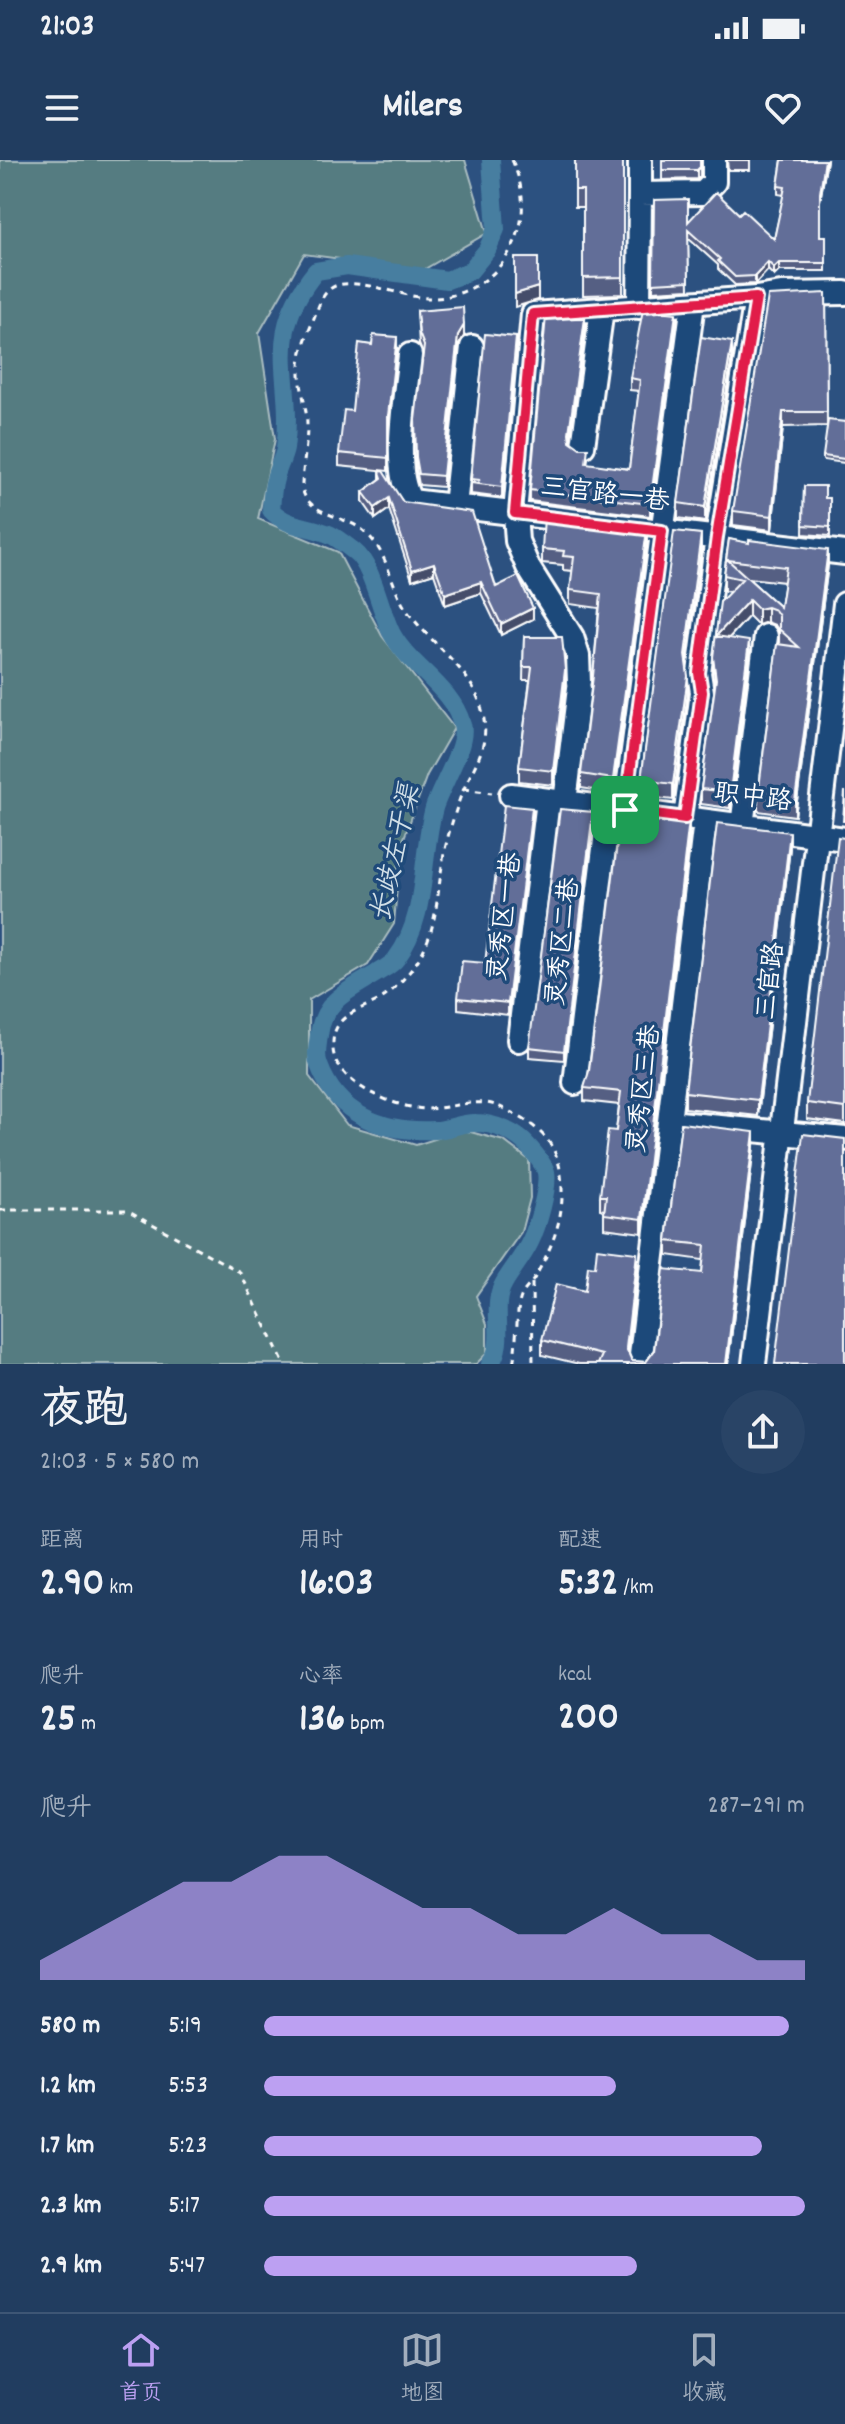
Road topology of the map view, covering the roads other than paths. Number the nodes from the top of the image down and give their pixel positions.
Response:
1 (640, 160) edge
2 (714, 160) edge
3 (640, 194) junction
4 (845, 293) edge
5 (756, 298) junction
6 (693, 303) junction
7 (639, 307) junction
8 (602, 309) junction
9 (472, 347) dead end
10 (410, 355) dead end
11 (583, 446) edge
12 (455, 506) junction
13 (515, 513) junction
14 (662, 531) junction
15 (717, 537) junction
16 (845, 553) edge
17 (845, 604) edge
18 (766, 636) dead end
19 (511, 795) road end
20 (557, 801) junction
21 (617, 809) junction
22 (695, 819) junction
23 (742, 826) junction
24 (818, 835) junction
25 (845, 839) edge
26 (519, 1040) dead end
27 (575, 1083) dead end
28 (669, 1122) junction
29 (782, 1133) junction
30 (845, 1139) edge
31 (640, 1364) edge
32 (754, 1364) edge

1 - 3 street
2 - 3 street
3 - 7 street
4 - 5 street
5 - 6 street
5 - 15 street, 灵秀区三巷
6 - 7 street
6 - 14 street, 灵秀区二巷
7 - 8 street
8 - 11 street
8 - 13 street, 灵秀区一巷
9 - 12 street
10 - 12 street, 三官路一巷
12 - 13 street, 三官路一巷
13 - 14 street, 三官路一巷
13 - 20 street, 灵秀区一巷
14 - 15 street, 三官路一巷
14 - 21 street, 灵秀区二巷
15 - 16 street, 三官路一巷
15 - 22 street, 灵秀区三巷
17 - 24 street, 三官路
18 - 23 street
19 - 20 street, 职中路
20 - 21 street, 职中路
20 - 26 street, 灵秀区一巷
21 - 22 street, 职中路
21 - 27 street, 灵秀区二巷
22 - 23 street, 职中路
22 - 28 street, 灵秀区三巷
23 - 24 street, 职中路
24 - 25 street, 职中路
24 - 29 street, 三官路
28 - 29 street
28 - 31 street, 灵秀区三巷
29 - 30 street
29 - 32 street, 三官路

